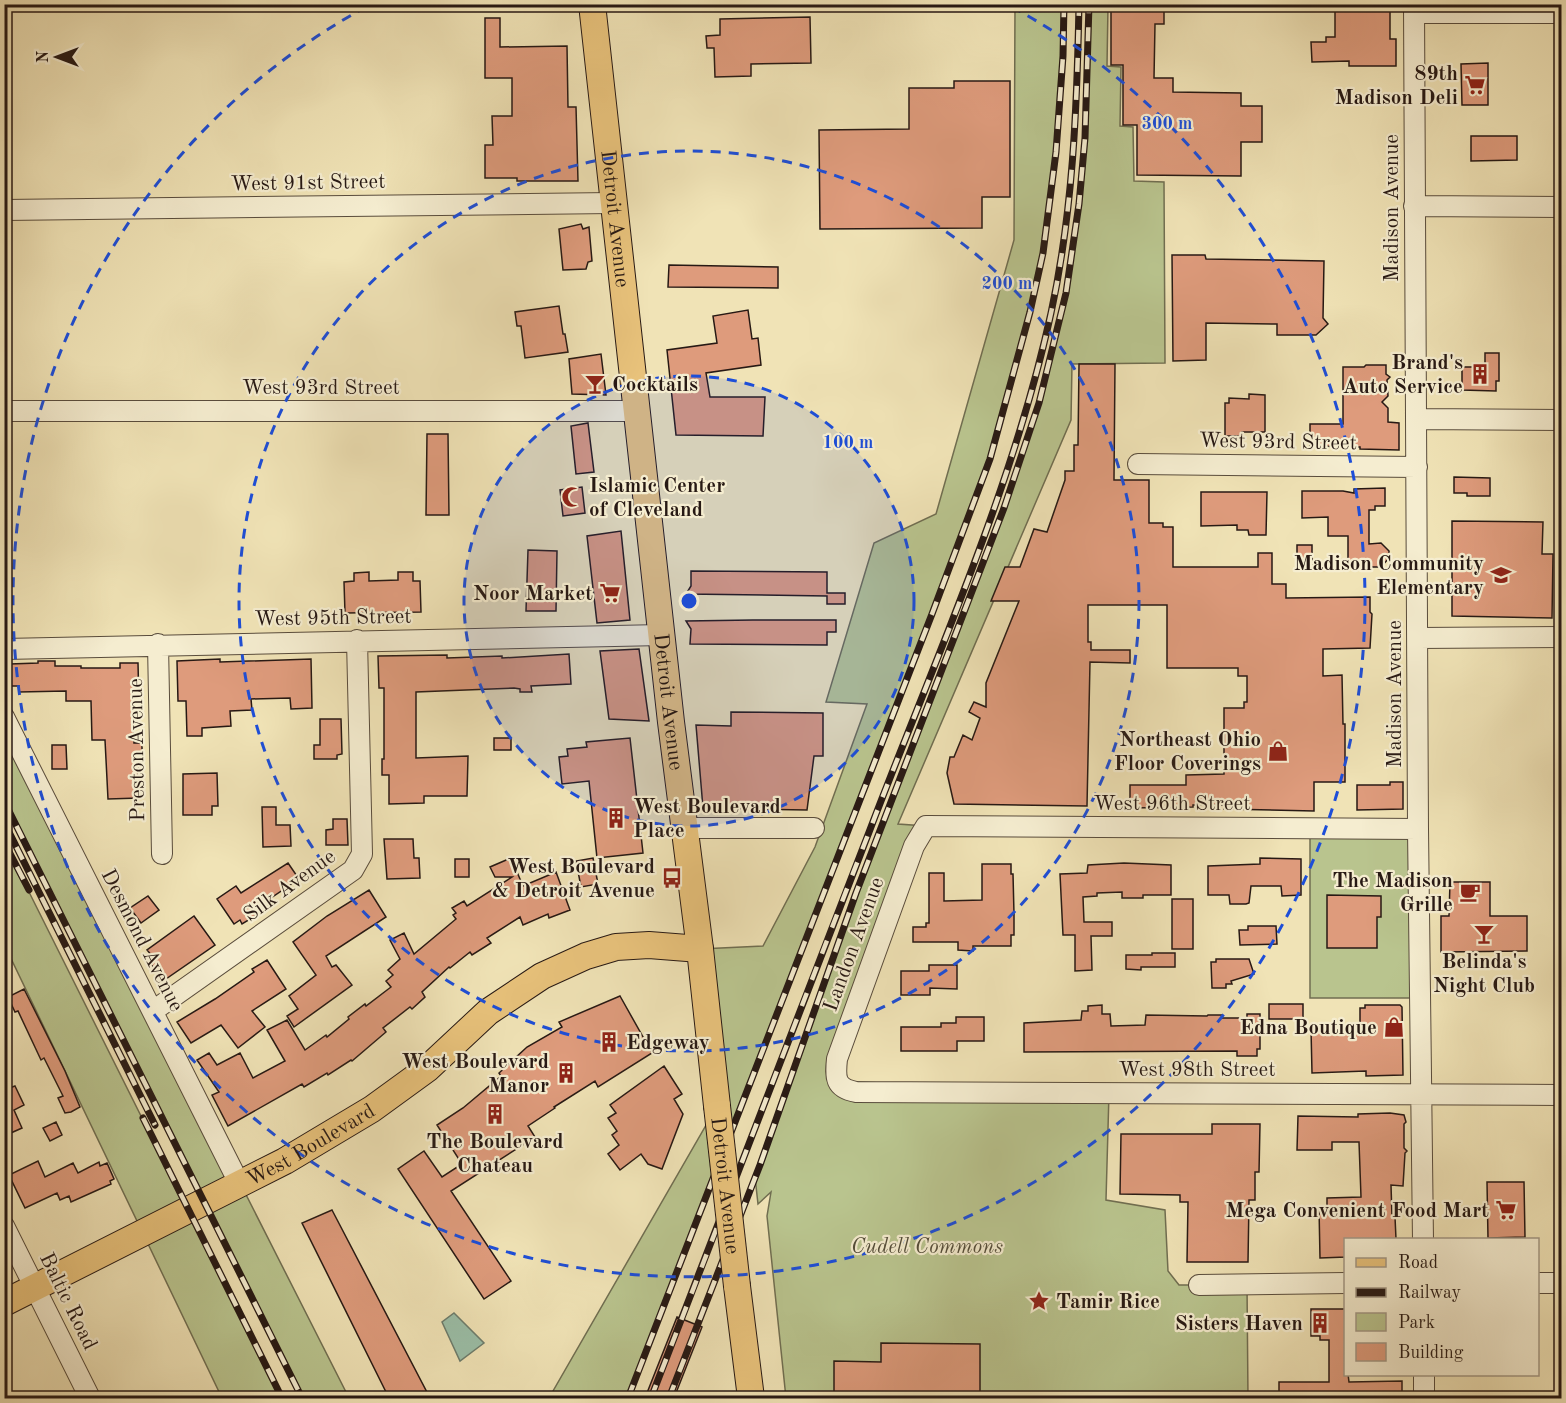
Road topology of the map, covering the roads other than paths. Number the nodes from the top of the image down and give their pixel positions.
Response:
1 (592, 4) edge
2 (1414, 9) edge
3 (1562, 13) edge
4 (612, 203) junction
5 (1414, 206) junction
6 (1562, 207) edge
7 (4, 210) edge
8 (4, 411) edge
9 (637, 411) junction
10 (1417, 419) junction
11 (1562, 420) edge
12 (1138, 464) dead end
13 (1417, 467) junction
14 (662, 635) junction
15 (1562, 637) edge
16 (1418, 638) junction
17 (357, 640) junction
18 (158, 644) junction
19 (4, 649) edge
20 (4, 717) edge
21 (926, 826) joint
22 (684, 828) junction
23 (814, 828) dead end
24 (1418, 829) junction
25 (162, 854) dead end
26 (700, 949) junction
27 (153, 1011) junction
28 (837, 1082) joint
29 (1421, 1094) junction
30 (1562, 1095) edge
31 (240, 1183) junction
32 (4, 1226) edge
33 (1423, 1238) edge
34 (1344, 1283) edge
35 (1539, 1283) edge
36 (1562, 1284) edge
37 (1199, 1285) dead end
38 (35, 1287) junction
39 (4, 1303) edge
40 (1424, 1376) edge
41 (90, 1398) edge
42 (751, 1398) edge
43 (1424, 1398) edge

1 - 4 main road, Detroit Avenue
2 - 3 street
2 - 5 street, Madison Avenue
4 - 7 street, West 91st Street
4 - 9 main road, Detroit Avenue
5 - 6 street
5 - 10 street, Madison Avenue
8 - 9 street, West 93rd Street
9 - 14 main road, Detroit Avenue
10 - 11 street
10 - 13 street, Madison Avenue
12 - 13 street, West 93rd Street
13 - 16 street, Madison Avenue
14 - 17 street, West 95th Street
14 - 22 main road, Detroit Avenue
15 - 16 street
16 - 24 street, Madison Avenue
17 - 18 street, West 95th Street
17 - 27 street, Silk Avenue
18 - 19 street, West 95th Street
18 - 25 street, Preston Avenue
20 - 27 street, Desmond Avenue
21 - 24 street, West 96th Street
21 - 28 street, Landon Avenue
22 - 23 street
22 - 26 main road, Detroit Avenue
24 - 29 street, Madison Avenue
26 - 31 main road, West Boulevard
26 - 42 main road, Detroit Avenue, bridge
27 - 31 street, Desmond Avenue
28 - 29 street, West 98th Street
29 - 30 street, West 98th Street
29 - 33 street, Madison Avenue
31 - 38 main road, West Boulevard
32 - 38 street, Baltic Road
34 - 37 street
35 - 36 street
38 - 39 main road, West Boulevard
38 - 41 street, Baltic Road
40 - 43 street

